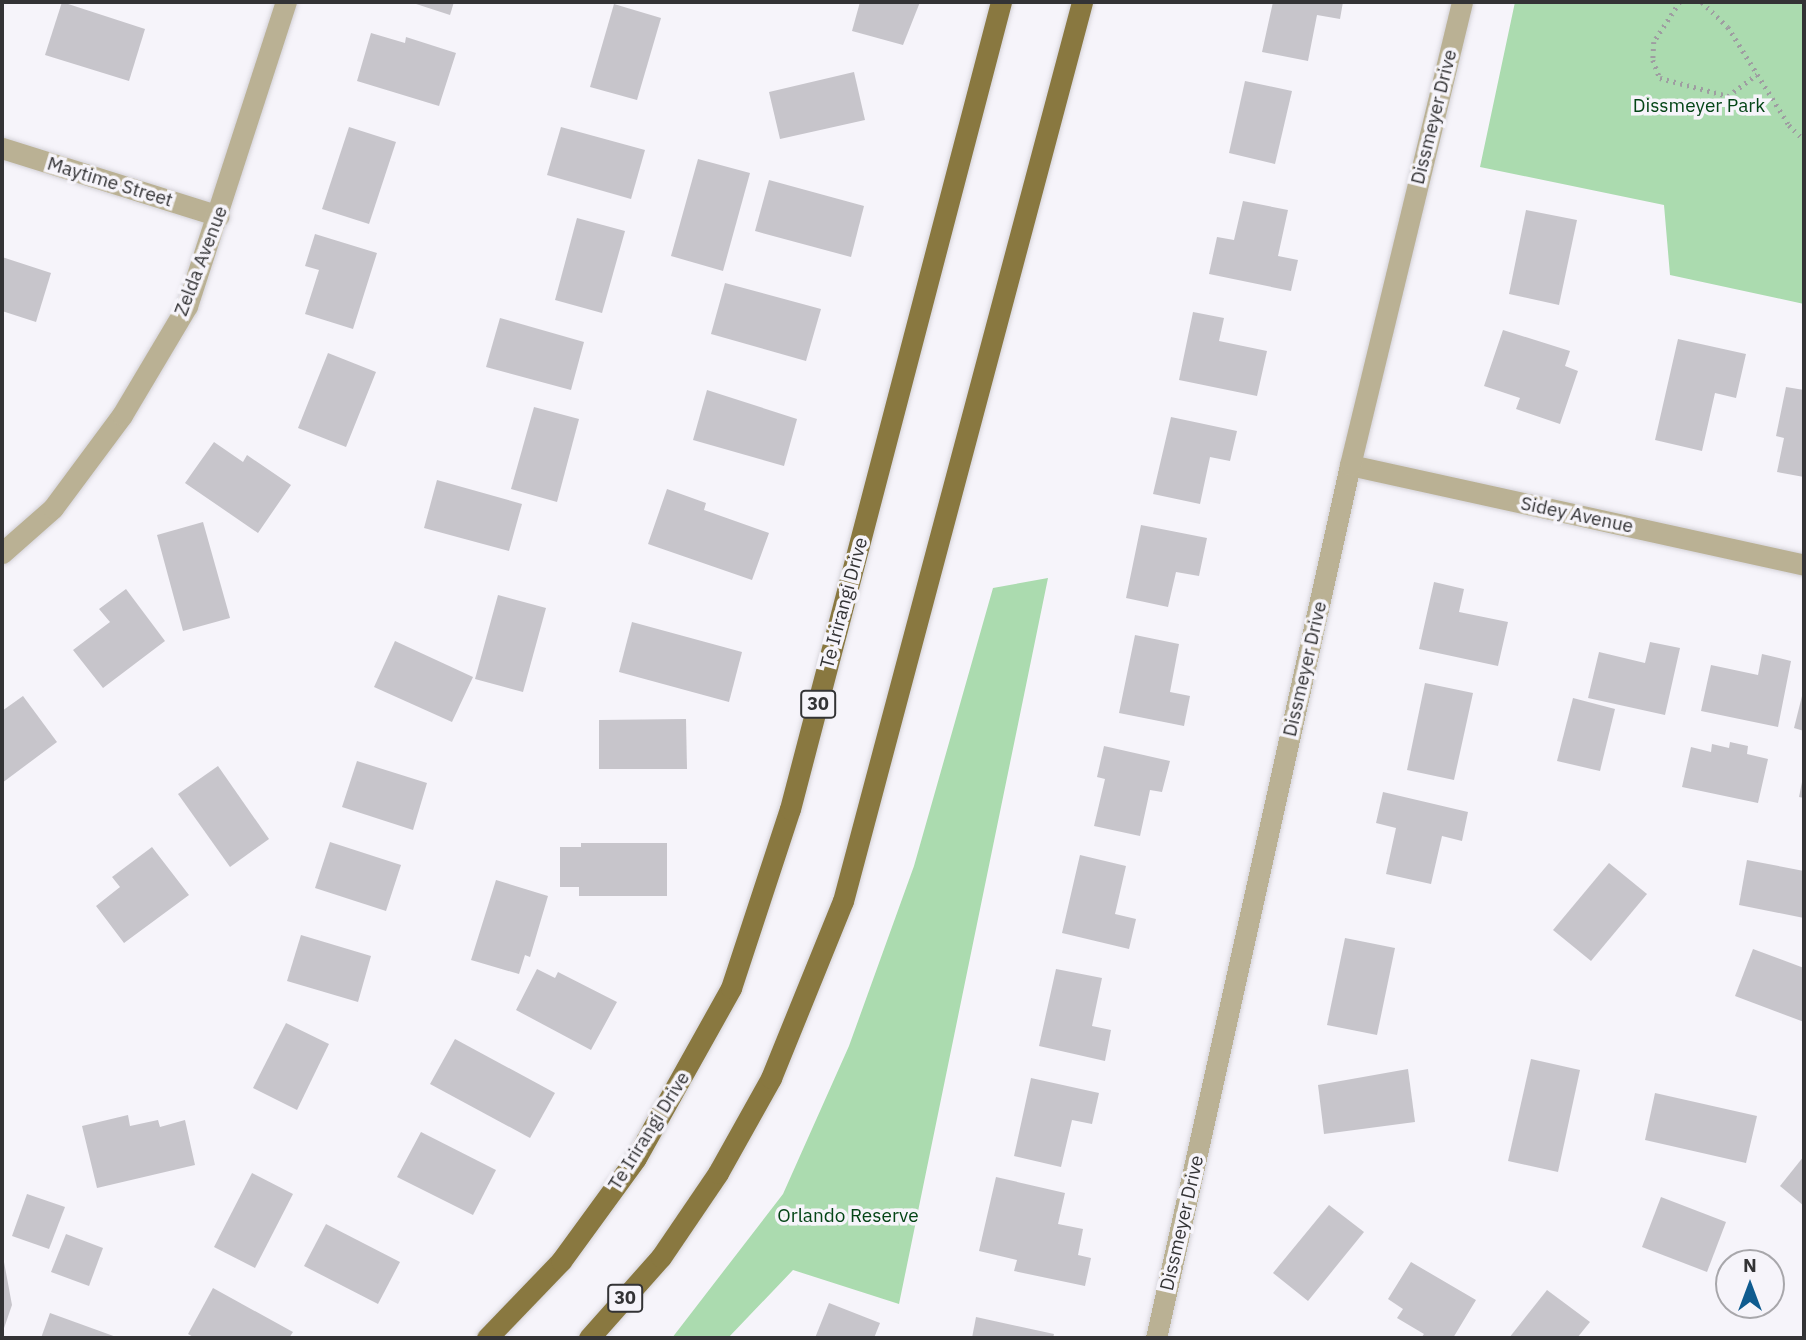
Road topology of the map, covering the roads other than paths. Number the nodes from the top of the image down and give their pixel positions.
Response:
1 (286, 2) edge
2 (1001, 2) edge
3 (1082, 2) edge
4 (1462, 2) edge
5 (2, 148) edge
6 (219, 216) junction
7 (1350, 465) junction
8 (2, 553) edge
9 (1804, 565) edge
10 (487, 1338) edge
11 (589, 1338) edge
12 (1156, 1338) edge

1 - 6 street, Zelda Avenue
2 - 10 main road, Te Irirangi Drive / 30
3 - 11 main road, 30
4 - 7 street, Dissmeyer Drive
5 - 6 street, Maytime Street
6 - 8 street, Zelda Avenue
7 - 9 street, Sidey Avenue
7 - 12 street, Dissmeyer Drive

